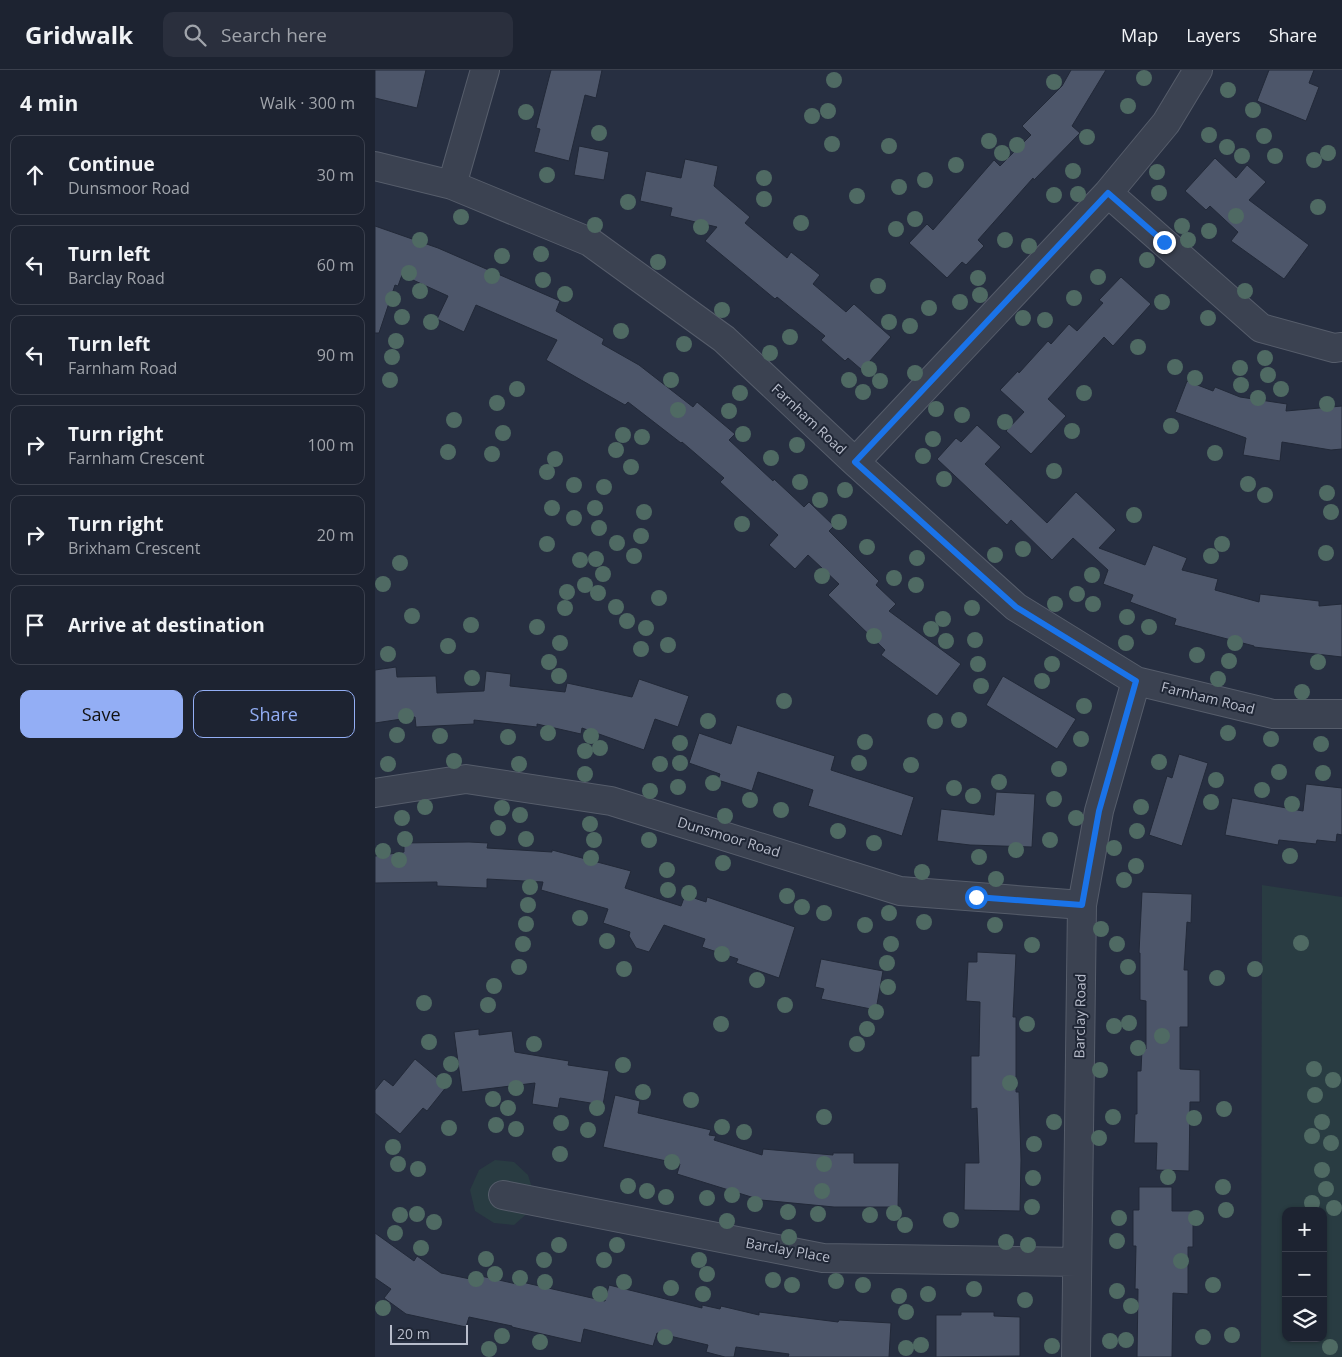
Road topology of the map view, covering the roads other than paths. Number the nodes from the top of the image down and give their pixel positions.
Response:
1 (485, 70) edge
2 (1198, 70) edge
3 (375, 166) edge
4 (452, 185) junction
5 (1108, 193) junction
6 (1342, 347) edge
7 (855, 462) junction
8 (1136, 681) junction
9 (1342, 714) edge
10 (375, 792) edge
11 (1082, 905) junction
12 (503, 1195) dead end
13 (1077, 1262) junction
14 (1076, 1357) edge

1 - 4 street
2 - 5 street
3 - 4 street, Farnham Road
4 - 7 street, Farnham Road
5 - 6 street
5 - 7 street
7 - 8 street, Farnham Road
8 - 9 street, Farnham Road
8 - 11 street, Barclay Road
10 - 11 street, Dunsmoor Road
11 - 13 street, Barclay Road
12 - 13 street, Barclay Place
13 - 14 street, Barclay Road

